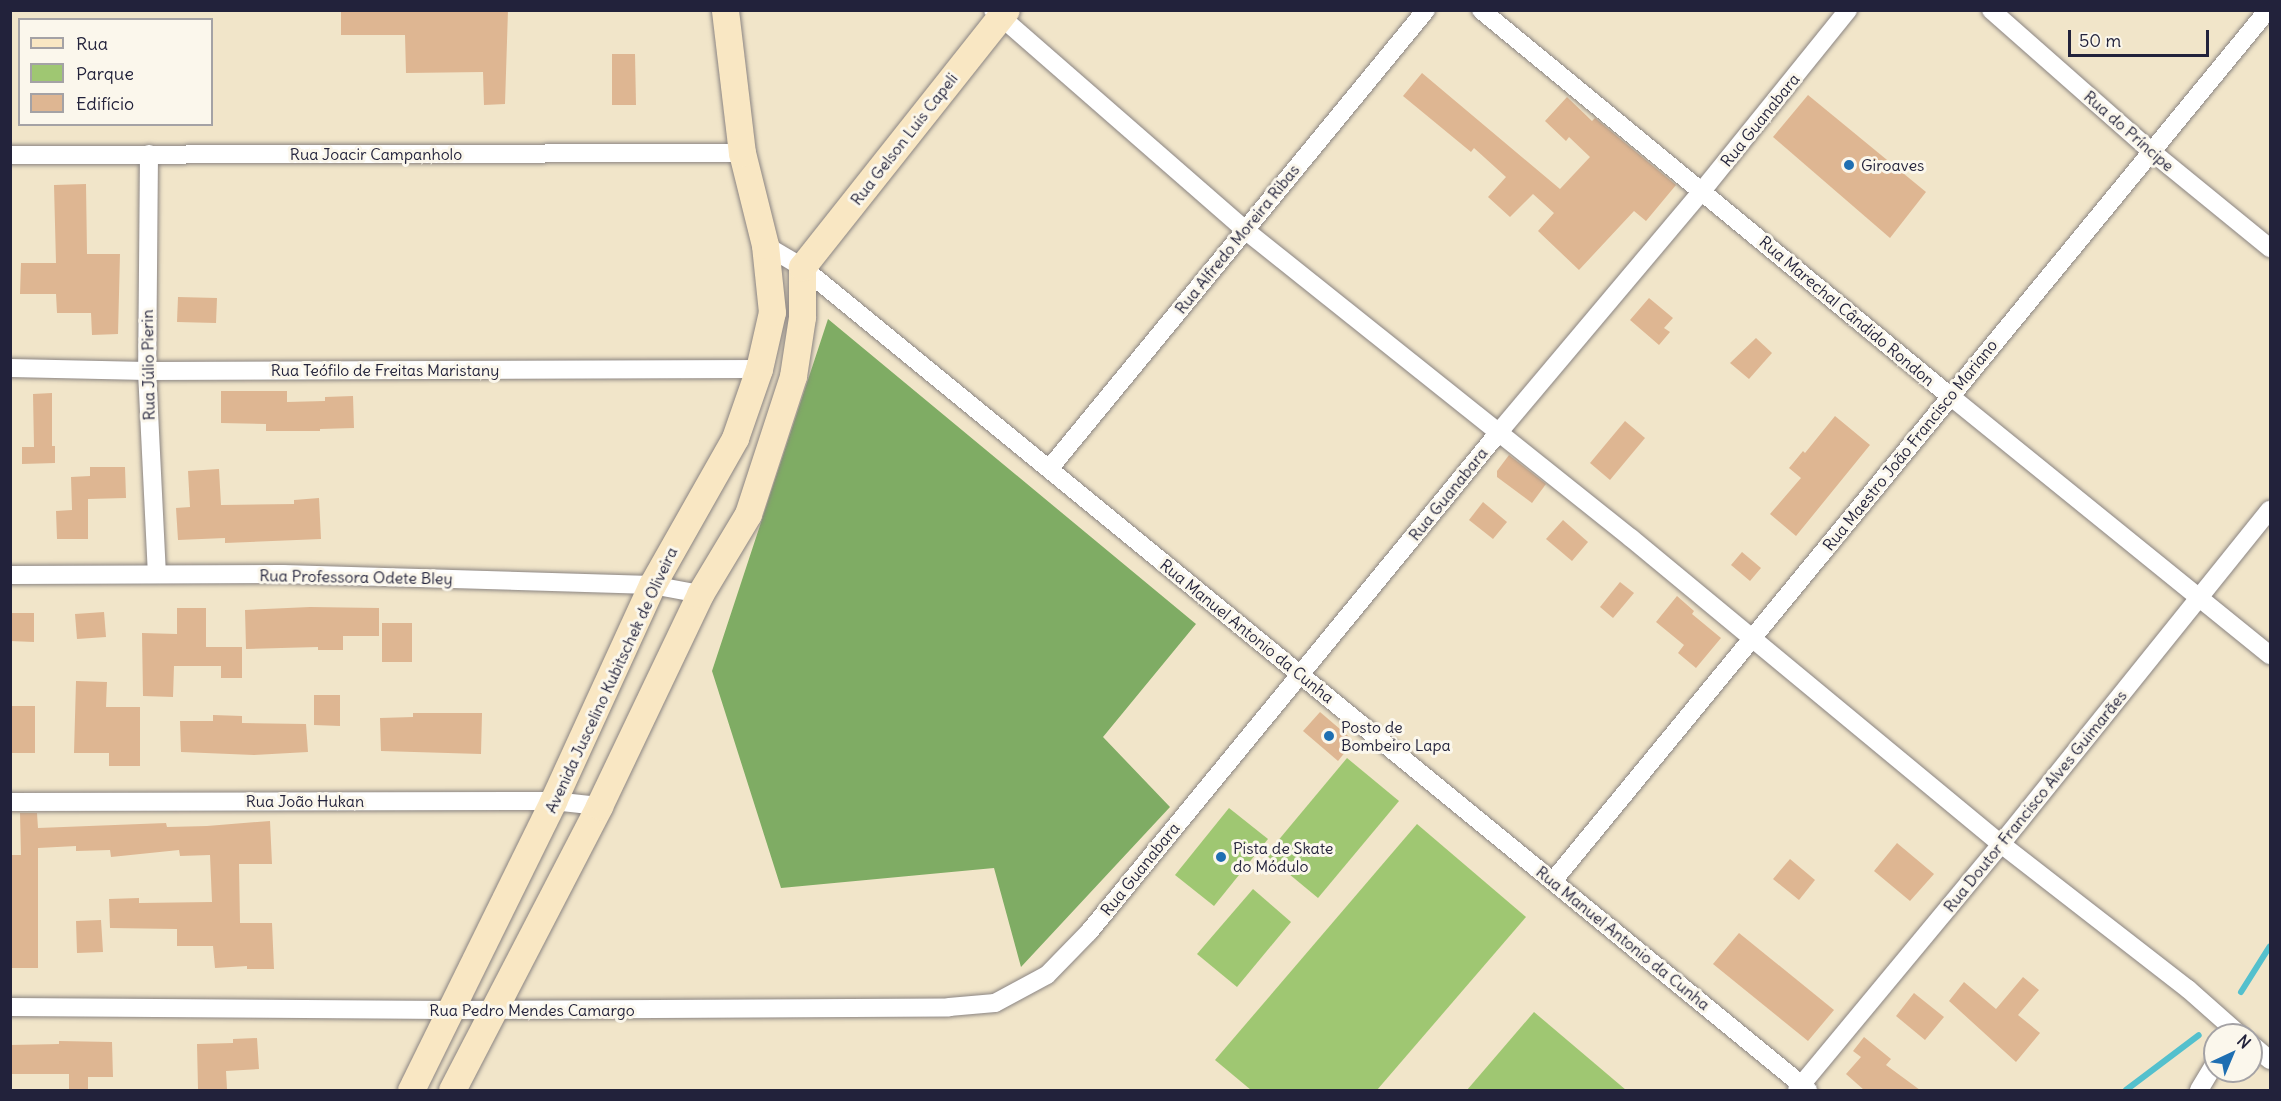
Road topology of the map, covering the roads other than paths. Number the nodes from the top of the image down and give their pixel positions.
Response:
1 (725, 10) edge
2 (1426, 10) edge
3 (1481, 10) edge
4 (1848, 10) edge
5 (1991, 10) edge
6 (2268, 10) edge
7 (1000, 13) edge
8 (2151, 151) junction
9 (742, 153) junction
10 (149, 154) junction
11 (10, 155) edge
12 (1702, 191) junction
13 (1245, 230) junction
14 (765, 245) junction
15 (2271, 248) edge
16 (802, 267) junction
17 (10, 368) edge
18 (759, 369) junction
19 (147, 372) junction
20 (1950, 396) junction
21 (1499, 432) junction
22 (1049, 469) junction
23 (2271, 510) edge
24 (157, 574) junction
25 (10, 575) edge
26 (652, 585) junction
27 (700, 594) junction
28 (2199, 599) junction
29 (1753, 638) junction
30 (2271, 655) edge
31 (1301, 675) junction
32 (553, 801) junction
33 (10, 802) edge
34 (599, 806) junction
35 (2001, 844) junction
36 (1553, 881) junction
37 (1047, 975) joint
38 (10, 1008) edge
39 (450, 1010) junction
40 (492, 1010) junction
41 (2224, 1023) edge
42 (1802, 1089) edge
43 (411, 1090) edge
44 (452, 1090) edge

1 - 9 street, Avenida Juscelino Kubitschek de Oliveira
2 - 13 street, Rua Alfredo Moreira Ribas
3 - 12 street, Rua Marechal Cândido Rondon
4 - 12 street, Rua Guanabara
5 - 8 street, Rua do Príncipe
6 - 8 street, Rua Maestro João Francisco Mariano
7 - 13 street
7 - 16 street, Rua Gelson Luis Capeli
8 - 15 street, Rua do Príncipe
8 - 20 street, Rua Maestro João Francisco Mariano
9 - 10 street, Rua Joacir Campanholo
9 - 14 street, Avenida Juscelino Kubitschek de Oliveira
10 - 11 street, Rua Joacir Campanholo
10 - 19 street, Rua Júlio Pierin
12 - 20 street, Rua Marechal Cândido Rondon
12 - 21 street, Rua Guanabara
13 - 21 street
13 - 22 street, Rua Alfredo Moreira Ribas
14 - 16 street, Rua Manuel Antonio da Cunha
14 - 18 street, Avenida Juscelino Kubitschek de Oliveira
16 - 22 street, Rua Manuel Antonio da Cunha
16 - 27 street
17 - 19 street, Rua Teófilo de Freitas Maristany
18 - 19 street, Rua Teófilo de Freitas Maristany
18 - 26 street, Avenida Juscelino Kubitschek de Oliveira
19 - 24 street, Rua Júlio Pierin
20 - 28 street, Rua Marechal Cândido Rondon
20 - 29 street, Rua Maestro João Francisco Mariano
21 - 29 street
21 - 31 street, Rua Guanabara
22 - 31 street, Rua Manuel Antonio da Cunha
23 - 28 street, Rua Doutor Francisco Alves Guimarães
24 - 25 street, Rua Professora Odete Bley
24 - 26 street, Rua Professora Odete Bley
26 - 27 street, Rua Professora Odete Bley
26 - 32 street, Avenida Juscelino Kubitschek de Oliveira
27 - 34 street
28 - 30 street, Rua Marechal Cândido Rondon
28 - 35 street, Rua Doutor Francisco Alves Guimarães
29 - 35 street
29 - 36 street, Rua Maestro João Francisco Mariano
31 - 36 street, Rua Manuel Antonio da Cunha
31 - 37 street, Rua Guanabara
32 - 33 street, Rua João Hukan
32 - 34 street, Rua João Hukan
32 - 39 street, Avenida Juscelino Kubitschek de Oliveira
34 - 40 street
35 - 41 street
35 - 42 street, Rua Doutor Francisco Alves Guimarães
36 - 42 street, Rua Manuel Antonio da Cunha
37 - 40 street, Rua Pedro Mendes Camargo
38 - 39 street, Rua Pedro Mendes Camargo
39 - 40 street, Rua Pedro Mendes Camargo
39 - 43 street, Avenida Juscelino Kubitschek de Oliveira
40 - 44 street

